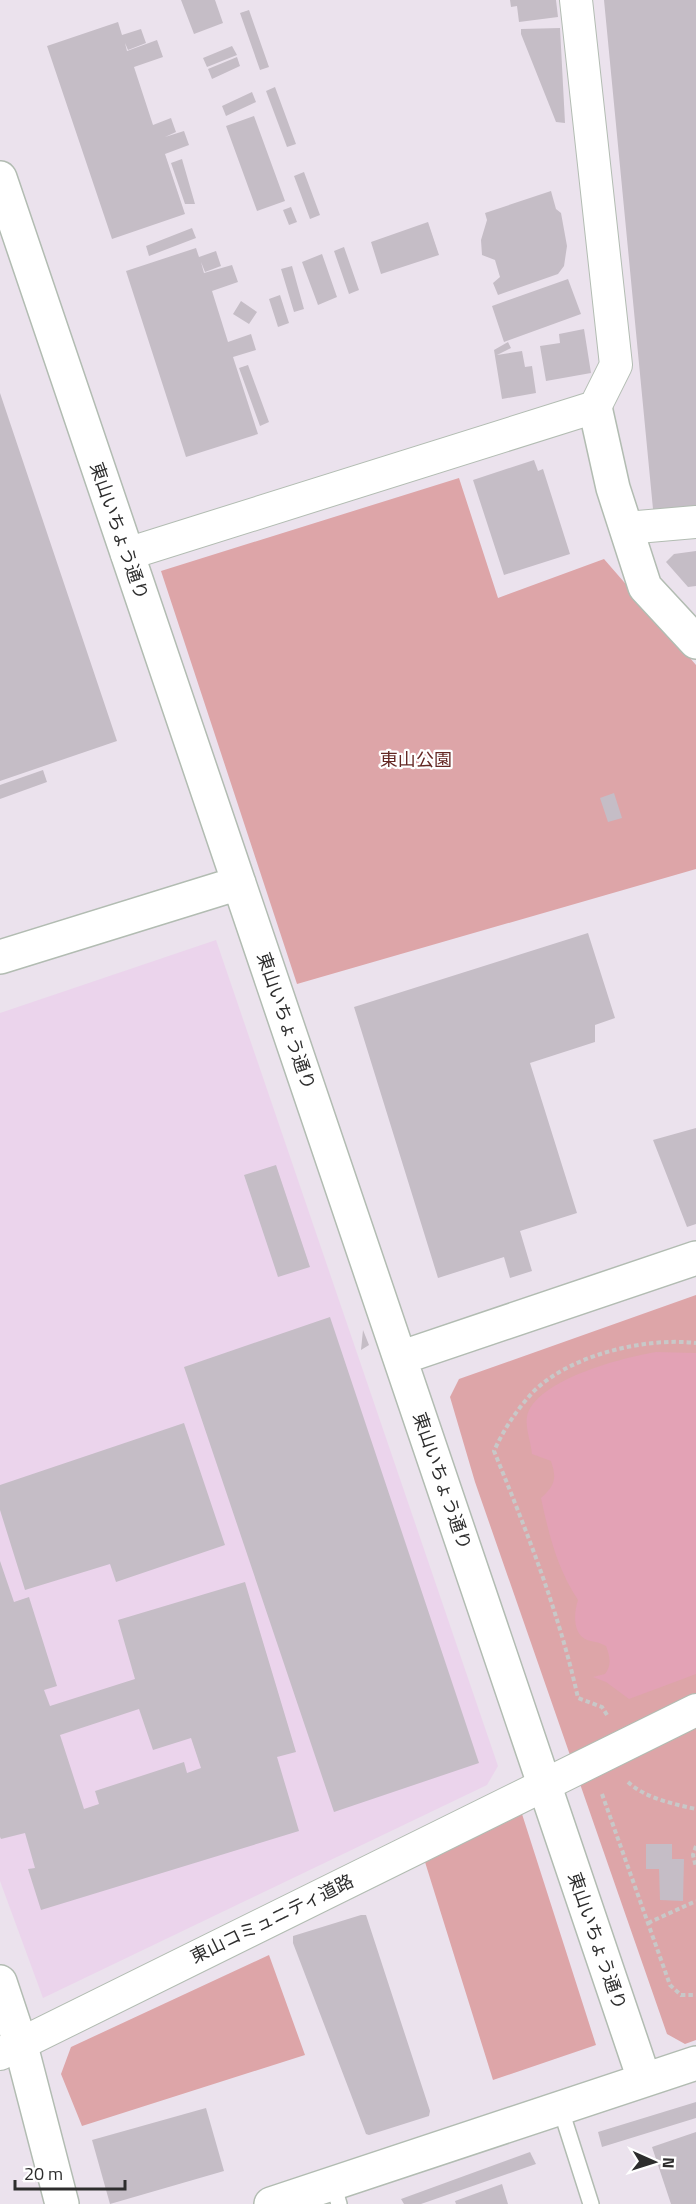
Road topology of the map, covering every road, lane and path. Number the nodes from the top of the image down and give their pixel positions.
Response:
1 (576, 0) edge
2 (0, 178) edge
3 (596, 407) junction
4 (696, 522) edge
5 (626, 528) junction
6 (127, 554) junction
7 (696, 642) edge
8 (239, 883) junction
9 (0, 957) edge
10 (696, 1258) edge
11 (696, 1343) edge
12 (400, 1358) junction
13 (696, 1710) edge
14 (613, 1724) dead end
15 (596, 1759) junction
16 (544, 1784) junction
17 (696, 1809) edge
18 (696, 1846) edge
19 (696, 1867) edge
20 (696, 1901) edge
21 (648, 1923) junction
22 (0, 1982) edge
23 (696, 1995) edge
24 (10, 2048) edge
25 (696, 2063) edge
26 (644, 2079) junction
27 (560, 2107) junction
28 (336, 2194) edge
29 (62, 2204) edge
30 (271, 2204) edge
31 (591, 2204) edge

1 - 3 street
2 - 6 street, 東山いちょう通り
3 - 5 street
3 - 6 street
4 - 5 street
5 - 7 street
6 - 8 street, 東山いちょう通り
8 - 9 street
8 - 12 street, 東山いちょう通り
10 - 12 street
11 - 14 path
12 - 16 street, 東山いちょう通り
13 - 15 street, 東山コミュニティ道路
15 - 16 street, 東山コミュニティ道路
15 - 17 path
15 - 21 path
16 - 24 street, 東山コミュニティ道路
16 - 26 street, 東山いちょう通り
18 - 19 path
20 - 21 path
21 - 23 path
22 - 24 street
24 - 29 street
25 - 26 street
26 - 27 street
27 - 28 street
27 - 31 lane
28 - 30 street

